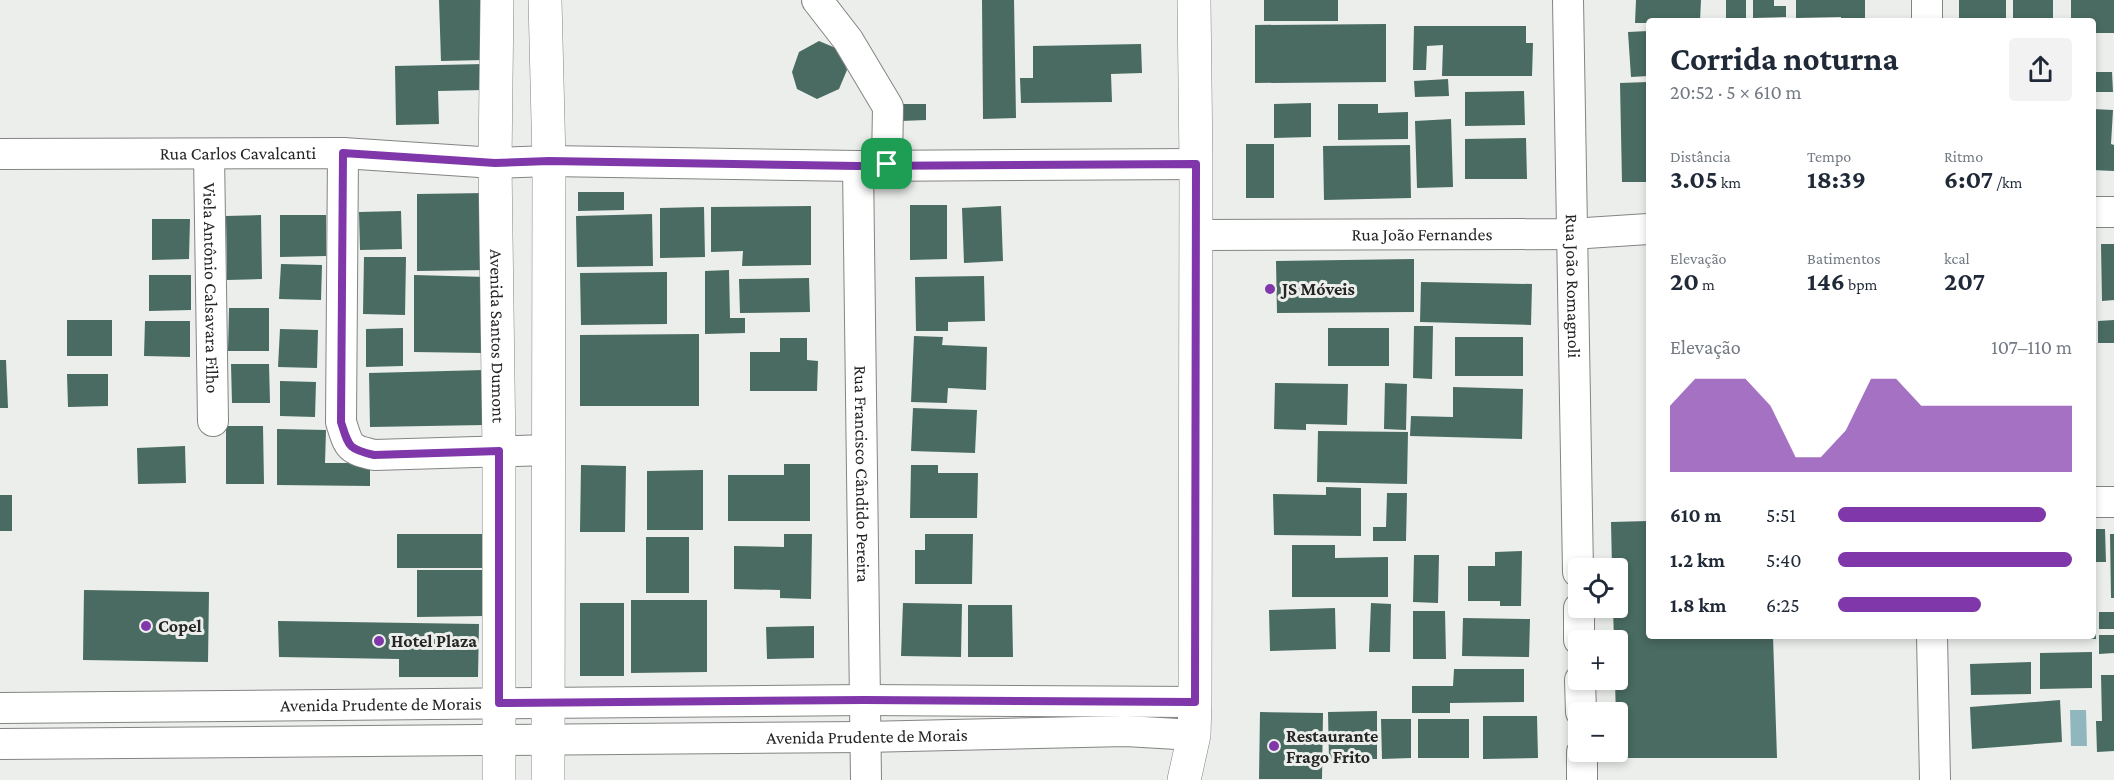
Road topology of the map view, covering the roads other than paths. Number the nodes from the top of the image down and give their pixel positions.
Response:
1 (497, 0) edge
2 (545, 0) edge
3 (817, 0) edge
4 (1194, 0) edge
5 (1568, 0) edge
6 (1927, 0) edge
7 (1927, 18) edge
8 (343, 153) junction
9 (0, 154) edge
10 (209, 154) junction
11 (549, 161) junction
12 (495, 163) junction
13 (1196, 164) junction
14 (872, 165) junction
15 (2096, 212) edge
16 (2114, 212) edge
17 (1646, 230) edge
18 (1571, 234) junction
19 (1197, 235) junction
20 (213, 421) dead end
21 (548, 450) junction
22 (499, 451) junction
23 (2096, 502) edge
24 (2114, 502) edge
25 (1578, 558) edge
26 (1932, 639) edge
27 (864, 700) junction
28 (1195, 702) junction
29 (499, 703) junction
30 (548, 703) junction
31 (276, 705) junction
32 (58, 707) junction
33 (0, 708) edge
34 (1194, 735) junction
35 (864, 737) junction
36 (498, 739) junction
37 (548, 739) junction
38 (276, 741) junction
39 (62, 743) junction
40 (0, 744) edge
41 (1582, 762) edge
42 (499, 780) edge
43 (548, 780) edge
44 (866, 780) edge
45 (1184, 780) edge
46 (1582, 780) edge
47 (1935, 780) edge

1 - 12 main road, Avenida Santos Dumont
2 - 11 main road
3 - 14 street, Rua Francisco Cândido Pereira
4 - 13 main road
5 - 18 street, Rua João Romagnoli
6 - 7 street
8 - 10 street, Rua Carlos Cavalcanti
8 - 12 street, Rua Carlos Cavalcanti
8 - 22 street
9 - 10 street, Rua Carlos Cavalcanti
10 - 20 street, Viela Antônio Calsavara Filho
11 - 12 street, Rua Carlos Cavalcanti
11 - 14 street, Rua Carlos Cavalcanti
11 - 21 main road
12 - 22 main road, Avenida Santos Dumont
13 - 14 street, Rua Carlos Cavalcanti
13 - 19 main road
14 - 27 street, Rua Francisco Cândido Pereira
15 - 16 street
17 - 18 street, Rua João Fernandes
18 - 19 street, Rua João Fernandes
18 - 25 street, Rua João Romagnoli
19 - 28 main road
21 - 22 street
21 - 30 main road
22 - 29 main road, Avenida Santos Dumont
23 - 24 street
26 - 47 street
27 - 28 street, Avenida Prudente de Morais
27 - 30 street, Avenida Prudente de Morais
27 - 35 street, Rua Francisco Cândido Pereira
28 - 34 main road
29 - 30 street, Avenida Prudente de Morais
29 - 31 street, Avenida Prudente de Morais
29 - 36 main road, Avenida Santos Dumont
30 - 37 main road
31 - 32 street, Avenida Prudente de Morais
31 - 38 street
32 - 33 street, Avenida Prudente de Morais
32 - 39 street
34 - 35 street, Avenida Prudente de Morais
34 - 45 main road
35 - 37 street, Avenida Prudente de Morais
35 - 44 street, Rua Francisco Cândido Pereira
36 - 37 street, Avenida Prudente de Morais
36 - 38 street, Avenida Prudente de Morais
36 - 42 main road, Avenida Santos Dumont
37 - 43 main road
38 - 39 street, Avenida Prudente de Morais
39 - 40 street, Avenida Prudente de Morais
41 - 46 street

